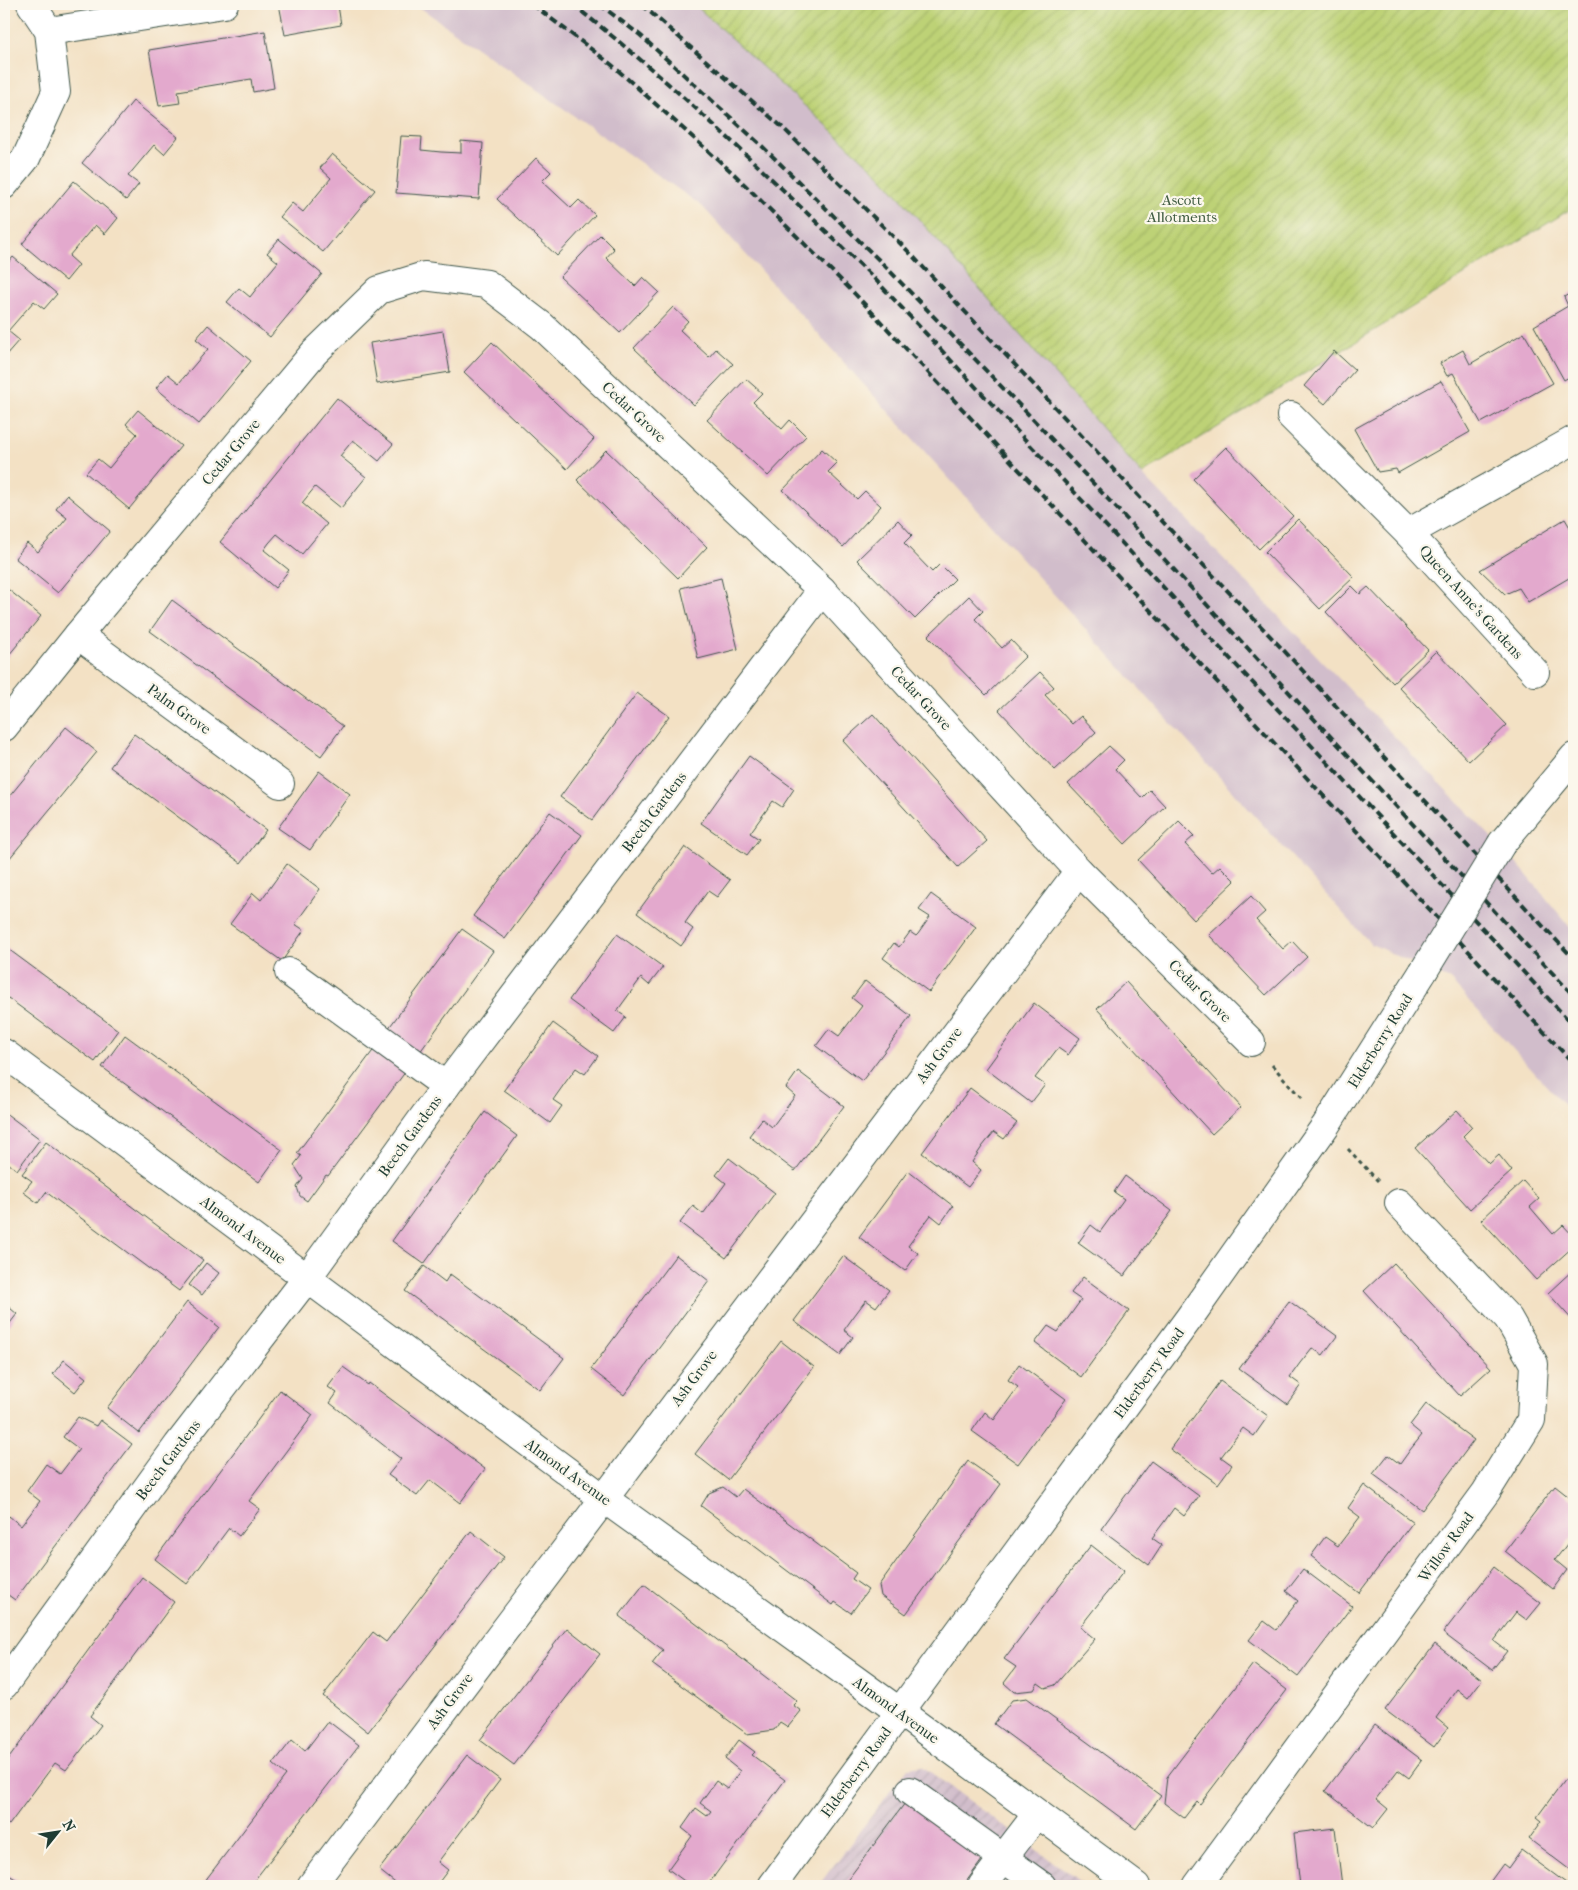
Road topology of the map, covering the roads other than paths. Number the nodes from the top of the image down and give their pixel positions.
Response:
1 (30, 4) edge
2 (224, 4) edge
3 (49, 31) junction
4 (4, 185) edge
5 (1292, 416) dead end
6 (1574, 440) edge
7 (1408, 533) junction
8 (822, 590) junction
9 (78, 634) junction
10 (1535, 672) dead end
11 (4, 727) edge
12 (1574, 757) edge
13 (280, 784) dead end
14 (1079, 870) junction
15 (289, 972) dead end
16 (1251, 1042) road end
17 (4, 1053) edge
18 (446, 1086) junction
19 (1399, 1203) road end
20 (308, 1278) junction
21 (603, 1498) junction
22 (4, 1685) edge
23 (900, 1712) junction
24 (910, 1792) dead end
25 (1037, 1814) junction
26 (1002, 1858) junction
27 (311, 1886) edge
28 (772, 1886) edge
29 (982, 1886) edge
30 (1042, 1886) edge
31 (1136, 1886) edge
32 (1197, 1886) edge

1 - 3 street
2 - 3 street
3 - 4 street
5 - 7 street, Queen Anne's Gardens
6 - 7 street, Queen Anne's Gardens
7 - 10 street, Queen Anne's Gardens
8 - 9 street, Cedar Grove
8 - 14 street, Cedar Grove
8 - 18 street, Beech Gardens
9 - 11 street, Cedar Grove
9 - 13 street, Palm Grove
12 - 23 street, Elderberry Road, bridge
14 - 16 street, Cedar Grove
14 - 21 street, Ash Grove
15 - 18 street
17 - 20 street, Almond Avenue
18 - 20 street, Beech Gardens
19 - 32 street, Willow Road
20 - 21 street, Almond Avenue
20 - 22 street, Beech Gardens
21 - 23 street, Almond Avenue
21 - 27 street, Ash Grove
23 - 25 street, Almond Avenue
23 - 28 street, Elderberry Road
24 - 26 street
25 - 26 street
25 - 31 street, Almond Avenue
26 - 29 street
26 - 30 street

